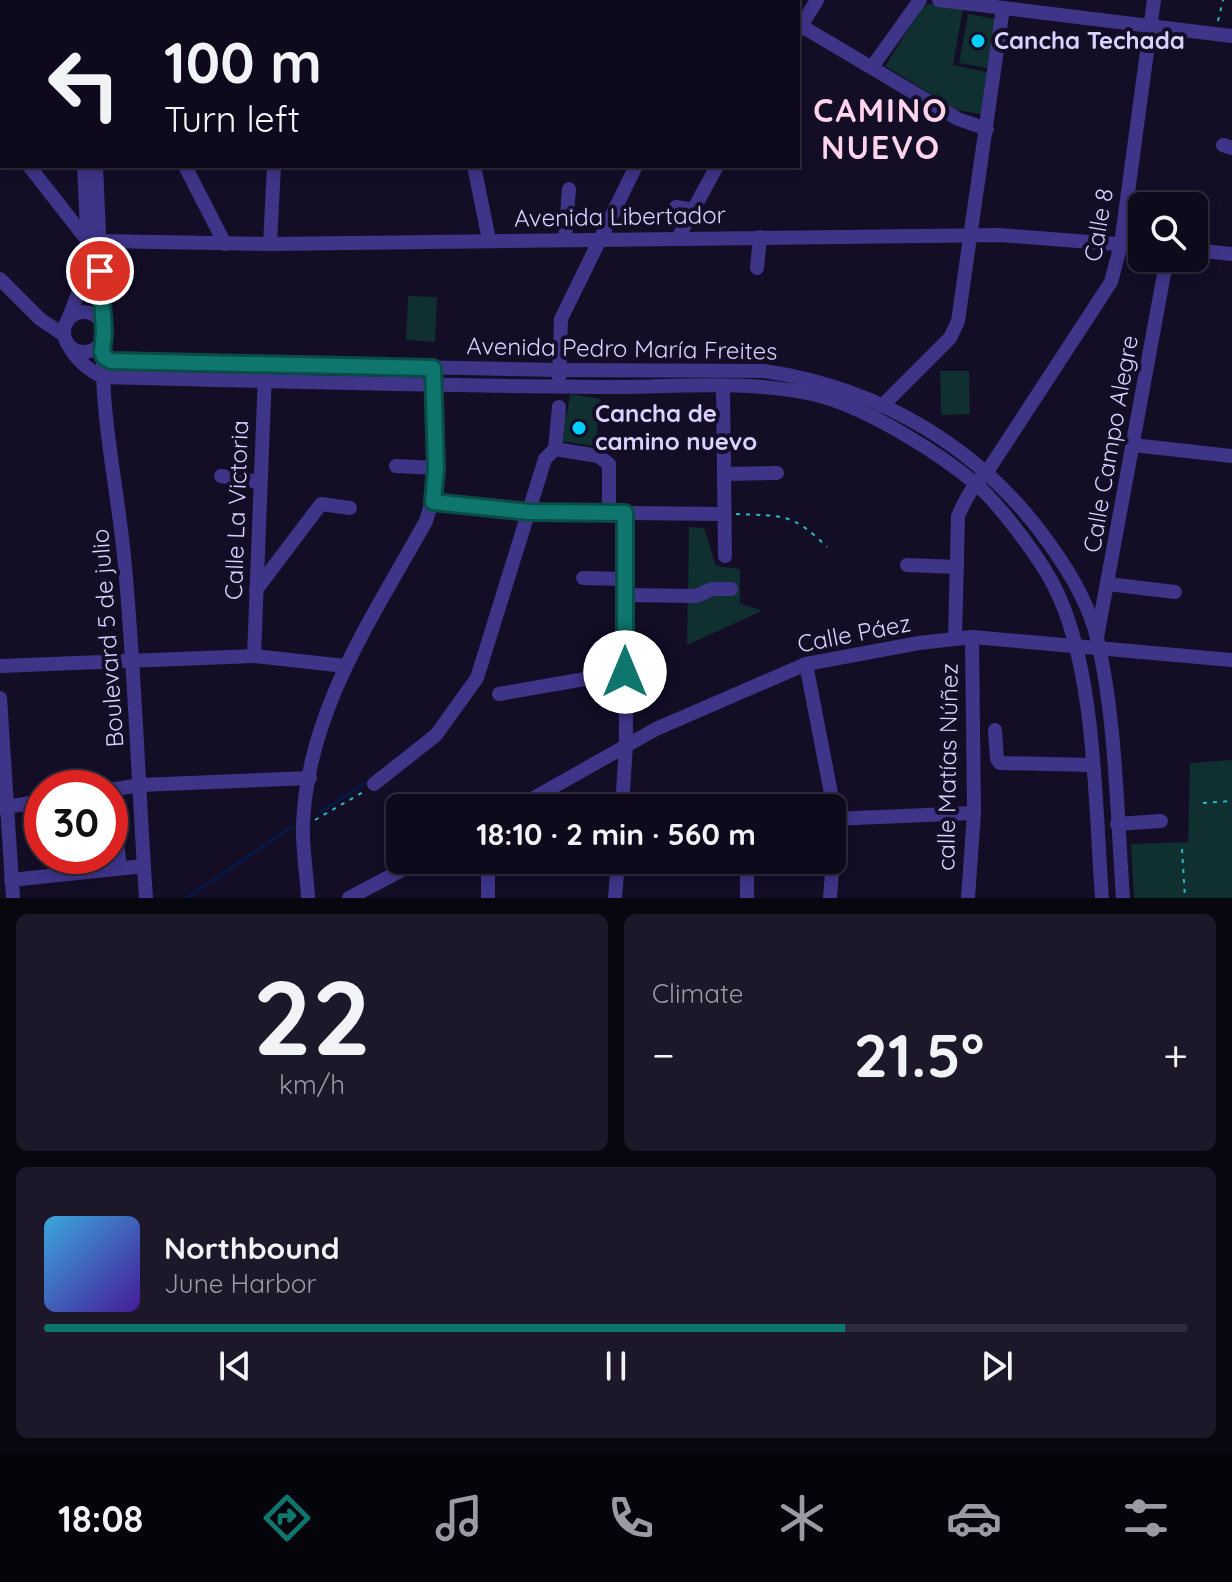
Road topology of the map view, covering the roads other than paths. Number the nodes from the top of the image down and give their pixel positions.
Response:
1 (817, 0) edge
2 (920, 0) edge
3 (939, 0) edge
4 (1154, 0) edge
5 (1003, 8) junction
6 (1151, 25) junction
7 (800, 26) edge
8 (800, 28) edge
9 (1232, 36) edge
10 (872, 67) junction
11 (987, 129) junction
12 (31, 168) edge
13 (84, 168) edge
14 (96, 168) edge
15 (186, 168) edge
16 (274, 168) edge
17 (474, 168) edge
18 (635, 168) edge
19 (716, 168) edge
20 (569, 189) dead end
21 (676, 207) dead end
22 (693, 210) junction
23 (970, 236) junction
24 (760, 237) junction
25 (678, 238) junction
26 (565, 239) junction
27 (599, 239) junction
28 (93, 240) junction
29 (489, 240) junction
30 (225, 244) junction
31 (270, 244) junction
32 (1121, 244) junction
33 (1128, 245) edge
34 (1208, 251) edge
35 (1232, 254) edge
36 (757, 268) dead end
37 (1164, 272) edge
38 (0, 279) edge
39 (103, 329) junction
40 (66, 332) junction
41 (104, 357) junction
42 (265, 365) junction
43 (433, 368) junction
44 (559, 370) junction
45 (102, 377) junction
46 (264, 381) junction
47 (434, 384) junction
48 (559, 387) junction
49 (723, 387) junction
50 (882, 406) junction
51 (559, 407) dead end
52 (1133, 445) junction
53 (555, 449) junction
54 (1232, 456) edge
55 (396, 466) dead end
56 (436, 468) junction
57 (987, 472) junction
58 (777, 473) dead end
59 (724, 474) junction
60 (221, 476) dead end
61 (260, 482) junction
62 (974, 483) junction
63 (433, 502) junction
64 (350, 508) dead end
65 (529, 512) junction
66 (609, 513) junction
67 (625, 513) junction
68 (723, 514) junction
69 (725, 556) dead end
70 (907, 565) dead end
71 (957, 567) junction
72 (583, 578) dead end
73 (625, 579) junction
74 (1108, 584) junction
75 (731, 589) dead end
76 (256, 590) junction
77 (1175, 592) dead end
78 (625, 595) junction
79 (972, 637) junction
80 (955, 639) junction
81 (1098, 642) junction
82 (1076, 645) junction
83 (254, 656) junction
84 (134, 659) junction
85 (1232, 660) edge
86 (806, 664) junction
87 (0, 666) edge
88 (345, 666) junction
89 (625, 672) junction
90 (499, 694) dead end
91 (0, 698) edge
92 (995, 730) dead end
93 (1111, 739) junction
94 (1090, 742) junction
95 (626, 744) junction
96 (1092, 765) junction
97 (310, 778) junction
98 (374, 784) road end
99 (140, 785) junction
100 (128, 787) edge
101 (540, 794) edge
102 (623, 794) edge
103 (829, 794) edge
104 (24, 804) edge
105 (4, 807) edge
106 (974, 813) junction
107 (846, 818) edge
108 (1161, 821) dead end
109 (1117, 824) junction
110 (144, 866) junction
111 (128, 867) edge
112 (66, 874) edge
113 (394, 874) edge
114 (488, 874) edge
115 (617, 874) edge
116 (747, 874) edge
117 (831, 874) edge
118 (11, 880) junction
119 (13, 898) edge
120 (146, 898) edge
121 (308, 898) edge
122 (349, 898) edge
123 (488, 898) edge
124 (615, 898) edge
125 (747, 898) edge
126 (830, 898) edge
127 (968, 898) edge
128 (1102, 898) edge
129 (1123, 898) edge

1 - 7 street
2 - 10 street
3 - 5 street
4 - 6 street, Calle 8
5 - 6 street
5 - 11 street
6 - 9 street
6 - 32 street, Calle 8
8 - 10 street
10 - 11 street
11 - 23 street
12 - 28 street
13 - 28 street
14 - 28 street
15 - 30 street
16 - 31 street
17 - 29 street
18 - 27 street
19 - 22 street
20 - 26 street
21 - 22 street
22 - 25 street
23 - 24 street, Avenida Libertador
23 - 32 street, Avenida Libertador
23 - 50 street
24 - 25 street, Avenida Libertador
24 - 36 street
25 - 27 street, Avenida Libertador
26 - 27 street, Avenida Libertador
26 - 29 street, Avenida Libertador
27 - 44 street
28 - 30 street, Avenida Libertador
28 - 39 street, Boulevard 5 de julio
28 - 40 street
29 - 31 street, Avenida Libertador
30 - 31 street, Avenida Libertador
32 - 33 street, Avenida Libertador
32 - 57 street, Calle 8
34 - 35 street
37 - 52 street, Calle Campo Alegre
38 - 40 street
39 - 40 street
39 - 40 street
39 - 41 street, Boulevard 5 de julio
40 - 45 street
41 - 42 street, Avenida Pedro María Freites
41 - 45 street, Boulevard 5 de julio
42 - 43 street, Avenida Pedro María Freites
42 - 46 street, Calle La Victoria
43 - 44 street, Avenida Pedro María Freites
43 - 47 street
44 - 48 street
44 - 50 street, Avenida Pedro María Freites
45 - 46 street, Avenida Pedro María Freites
45 - 84 street, Boulevard 5 de julio
46 - 47 street, Avenida Pedro María Freites
46 - 61 street, Calle La Victoria
47 - 48 street, Avenida Pedro María Freites
47 - 56 street
48 - 49 street, Avenida Pedro María Freites
49 - 59 street
49 - 62 street, Avenida Pedro María Freites
50 - 57 street, Avenida Pedro María Freites
51 - 53 street
52 - 54 street
52 - 74 street, Calle Campo Alegre
53 - 65 street
53 - 66 street
55 - 56 street
56 - 63 street
57 - 62 street, calle Matías Núñez
57 - 81 street, Avenida Pedro María Freites
58 - 59 street
59 - 68 street
60 - 61 street
61 - 76 street, Calle La Victoria
62 - 71 street, calle Matías Núñez
62 - 82 street, Avenida Pedro María Freites
63 - 65 street
63 - 88 street
64 - 76 street
65 - 66 street
65 - 98 street
66 - 67 street
67 - 68 street
67 - 73 street
68 - 69 street
70 - 71 street
71 - 80 street, calle Matías Núñez
72 - 73 street
73 - 78 street
74 - 77 street
74 - 81 street, Calle Campo Alegre
75 - 78 street
76 - 83 street, Calle La Victoria
78 - 89 street
79 - 80 street, Calle Páez
79 - 82 street, Calle Páez
79 - 106 street, calle Matías Núñez
80 - 86 street, Calle Páez
81 - 82 street, Calle Páez
81 - 85 street, Calle Páez
81 - 93 street, Avenida Pedro María Freites
82 - 94 street, Avenida Pedro María Freites
83 - 84 street
83 - 88 street
84 - 87 street
84 - 99 street, Boulevard 5 de julio
86 - 95 street, Calle Páez
86 - 103 street
88 - 97 street
89 - 90 street
89 - 95 street
91 - 105 street
92 - 96 street
93 - 94 street
93 - 109 street, Avenida Pedro María Freites
94 - 96 street, Avenida Pedro María Freites
95 - 101 street, Calle Páez
95 - 102 street
96 - 128 street, Avenida Pedro María Freites
97 - 99 street
97 - 121 street
99 - 100 street
99 - 110 street, Boulevard 5 de julio
104 - 105 street
105 - 118 street
106 - 107 street
106 - 127 street, calle Matías Núñez
108 - 109 street
109 - 129 street, Avenida Pedro María Freites
110 - 111 street
110 - 120 street, Boulevard 5 de julio
112 - 118 street
113 - 122 street
114 - 123 street
115 - 124 street
116 - 125 street
117 - 126 street
118 - 119 street

